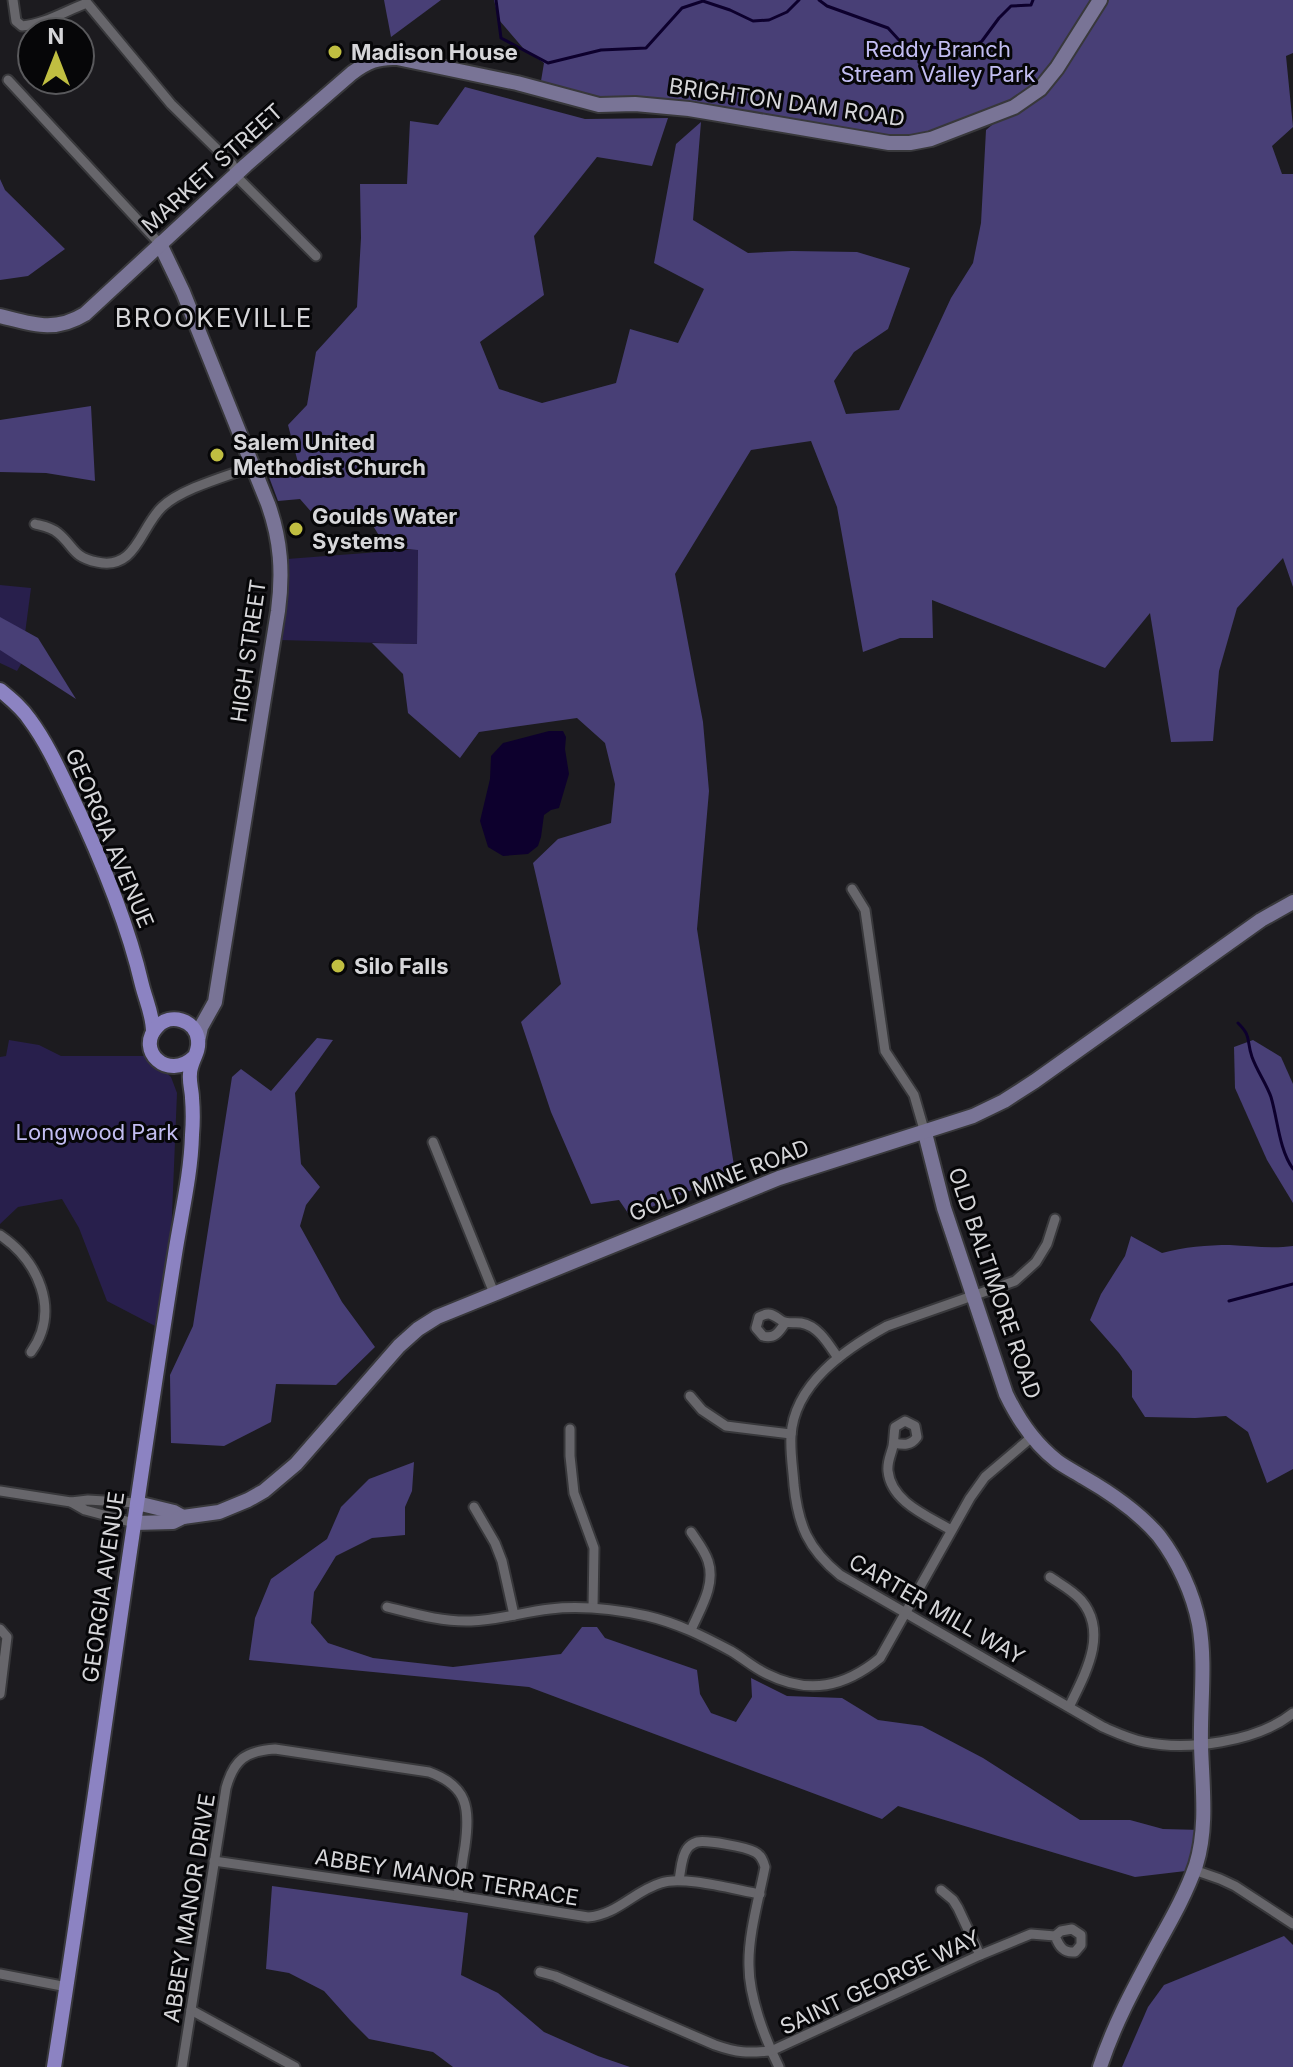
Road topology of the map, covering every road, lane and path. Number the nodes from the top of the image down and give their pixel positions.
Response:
1 (13, 0) edge
2 (1100, 0) edge
3 (460, 71) joint
4 (8, 80) dead end
5 (237, 173) junction
6 (160, 244) junction
7 (316, 256) dead end
8 (0, 316) edge
9 (254, 466) junction
10 (35, 524) dead end
11 (0, 690) edge
12 (852, 889) dead end
13 (1293, 902) edge
14 (140, 972) junction
15 (217, 987) junction
16 (176, 1020) junction
17 (153, 1032) junction
18 (198, 1041) junction
19 (194, 1057) junction
20 (175, 1067) junction
21 (192, 1114) junction
22 (925, 1133) junction
23 (433, 1142) dead end
24 (1055, 1219) dead end
25 (0, 1235) edge
26 (494, 1293) junction
27 (972, 1296) junction
28 (785, 1323) dead end
29 (31, 1352) dead end
30 (838, 1358) junction
31 (690, 1396) dead end
32 (570, 1429) dead end
33 (791, 1434) junction
34 (1033, 1436) junction
35 (894, 1443) dead end
36 (0, 1491) edge
37 (71, 1502) junction
38 (137, 1503) junction
39 (474, 1507) dead end
40 (183, 1517) junction
41 (134, 1523) junction
42 (951, 1530) junction
43 (691, 1532) dead end
44 (1050, 1577) dead end
45 (387, 1607) dead end
46 (593, 1607) junction
47 (906, 1612) junction
48 (514, 1615) junction
49 (0, 1629) edge
50 (691, 1630) junction
51 (0, 1694) edge
52 (1069, 1707) junction
53 (1293, 1713) edge
54 (1201, 1745) junction
55 (214, 1861) junction
56 (1194, 1870) junction
57 (679, 1880) junction
58 (941, 1890) dead end
59 (760, 1894) junction
60 (458, 1896) junction
61 (1293, 1924) edge
62 (1055, 1936) dead end
63 (980, 1955) junction
64 (540, 1972) dead end
65 (0, 1974) edge
66 (67, 1987) junction
67 (191, 2010) junction
68 (771, 2051) junction
69 (54, 2067) edge
70 (182, 2067) edge
71 (295, 2067) edge
72 (779, 2067) edge
73 (1100, 2067) edge

1 - 5 street
2 - 3 street, BRIGHTON DAM ROAD
3 - 5 street, MARKET STREET
4 - 6 street
5 - 6 street, MARKET STREET
5 - 7 street
6 - 8 street, MARKET STREET
6 - 9 street, HIGH STREET
9 - 10 street
9 - 15 street, HIGH STREET
11 - 14 main road, GEORGIA AVENUE
12 - 22 street
13 - 22 street, GOLD MINE ROAD
14 - 16 main road, GEORGIA AVENUE
14 - 17 main road, GEORGIA AVENUE
15 - 16 street
15 - 18 street, HIGH STREET
16 - 17 main road
16 - 18 main road
17 - 20 main road
18 - 19 main road
19 - 20 main road
19 - 21 main road, GEORGIA AVENUE
20 - 21 main road, GEORGIA AVENUE
21 - 38 main road, GEORGIA AVENUE
22 - 26 street, GOLD MINE ROAD
22 - 27 street, OLD BALTIMORE ROAD
23 - 26 street
24 - 27 street, CARTER MILL WAY
25 - 29 street
26 - 40 street, GOLD MINE ROAD
27 - 30 street, CARTER MILL WAY
27 - 34 street, OLD BALTIMORE ROAD
28 - 30 street
30 - 33 street, CARTER MILL WAY
31 - 33 street
32 - 46 street
33 - 47 street, CARTER MILL WAY
34 - 42 street
34 - 54 street, OLD BALTIMORE ROAD
35 - 42 street
36 - 37 street, GOLD MINE ROAD
37 - 38 street, GOLD MINE ROAD
37 - 41 street, GOLD MINE ROAD
38 - 40 street, GOLD MINE ROAD
38 - 41 main road, GEORGIA AVENUE
39 - 48 street
40 - 41 street, GOLD MINE ROAD
41 - 66 main road, GEORGIA AVENUE
42 - 47 street
43 - 50 street
44 - 52 street
45 - 48 street
46 - 48 street
46 - 50 street
47 - 50 street
47 - 52 street, CARTER MILL WAY
49 - 51 street
52 - 54 street, CARTER MILL WAY
53 - 54 street, CARTER MILL WAY
54 - 56 street, OLD BALTIMORE ROAD
55 - 60 street, ABBEY MANOR TERRACE
55 - 60 street, ABBEY MANOR DRIVE
55 - 67 street, ABBEY MANOR DRIVE
56 - 61 street
56 - 73 street, OLD BALTIMORE ROAD
57 - 59 street, ABBEY MANOR TERRACE
57 - 59 street
57 - 60 street, ABBEY MANOR TERRACE
58 - 63 street
59 - 68 street
62 - 63 street, SAINT GEORGE WAY
63 - 68 street, SAINT GEORGE WAY
64 - 68 street, SAINT GEORGE WAY
65 - 66 street
66 - 69 main road, GEORGIA AVENUE
67 - 70 street, ABBEY MANOR DRIVE
67 - 71 street
68 - 72 street

